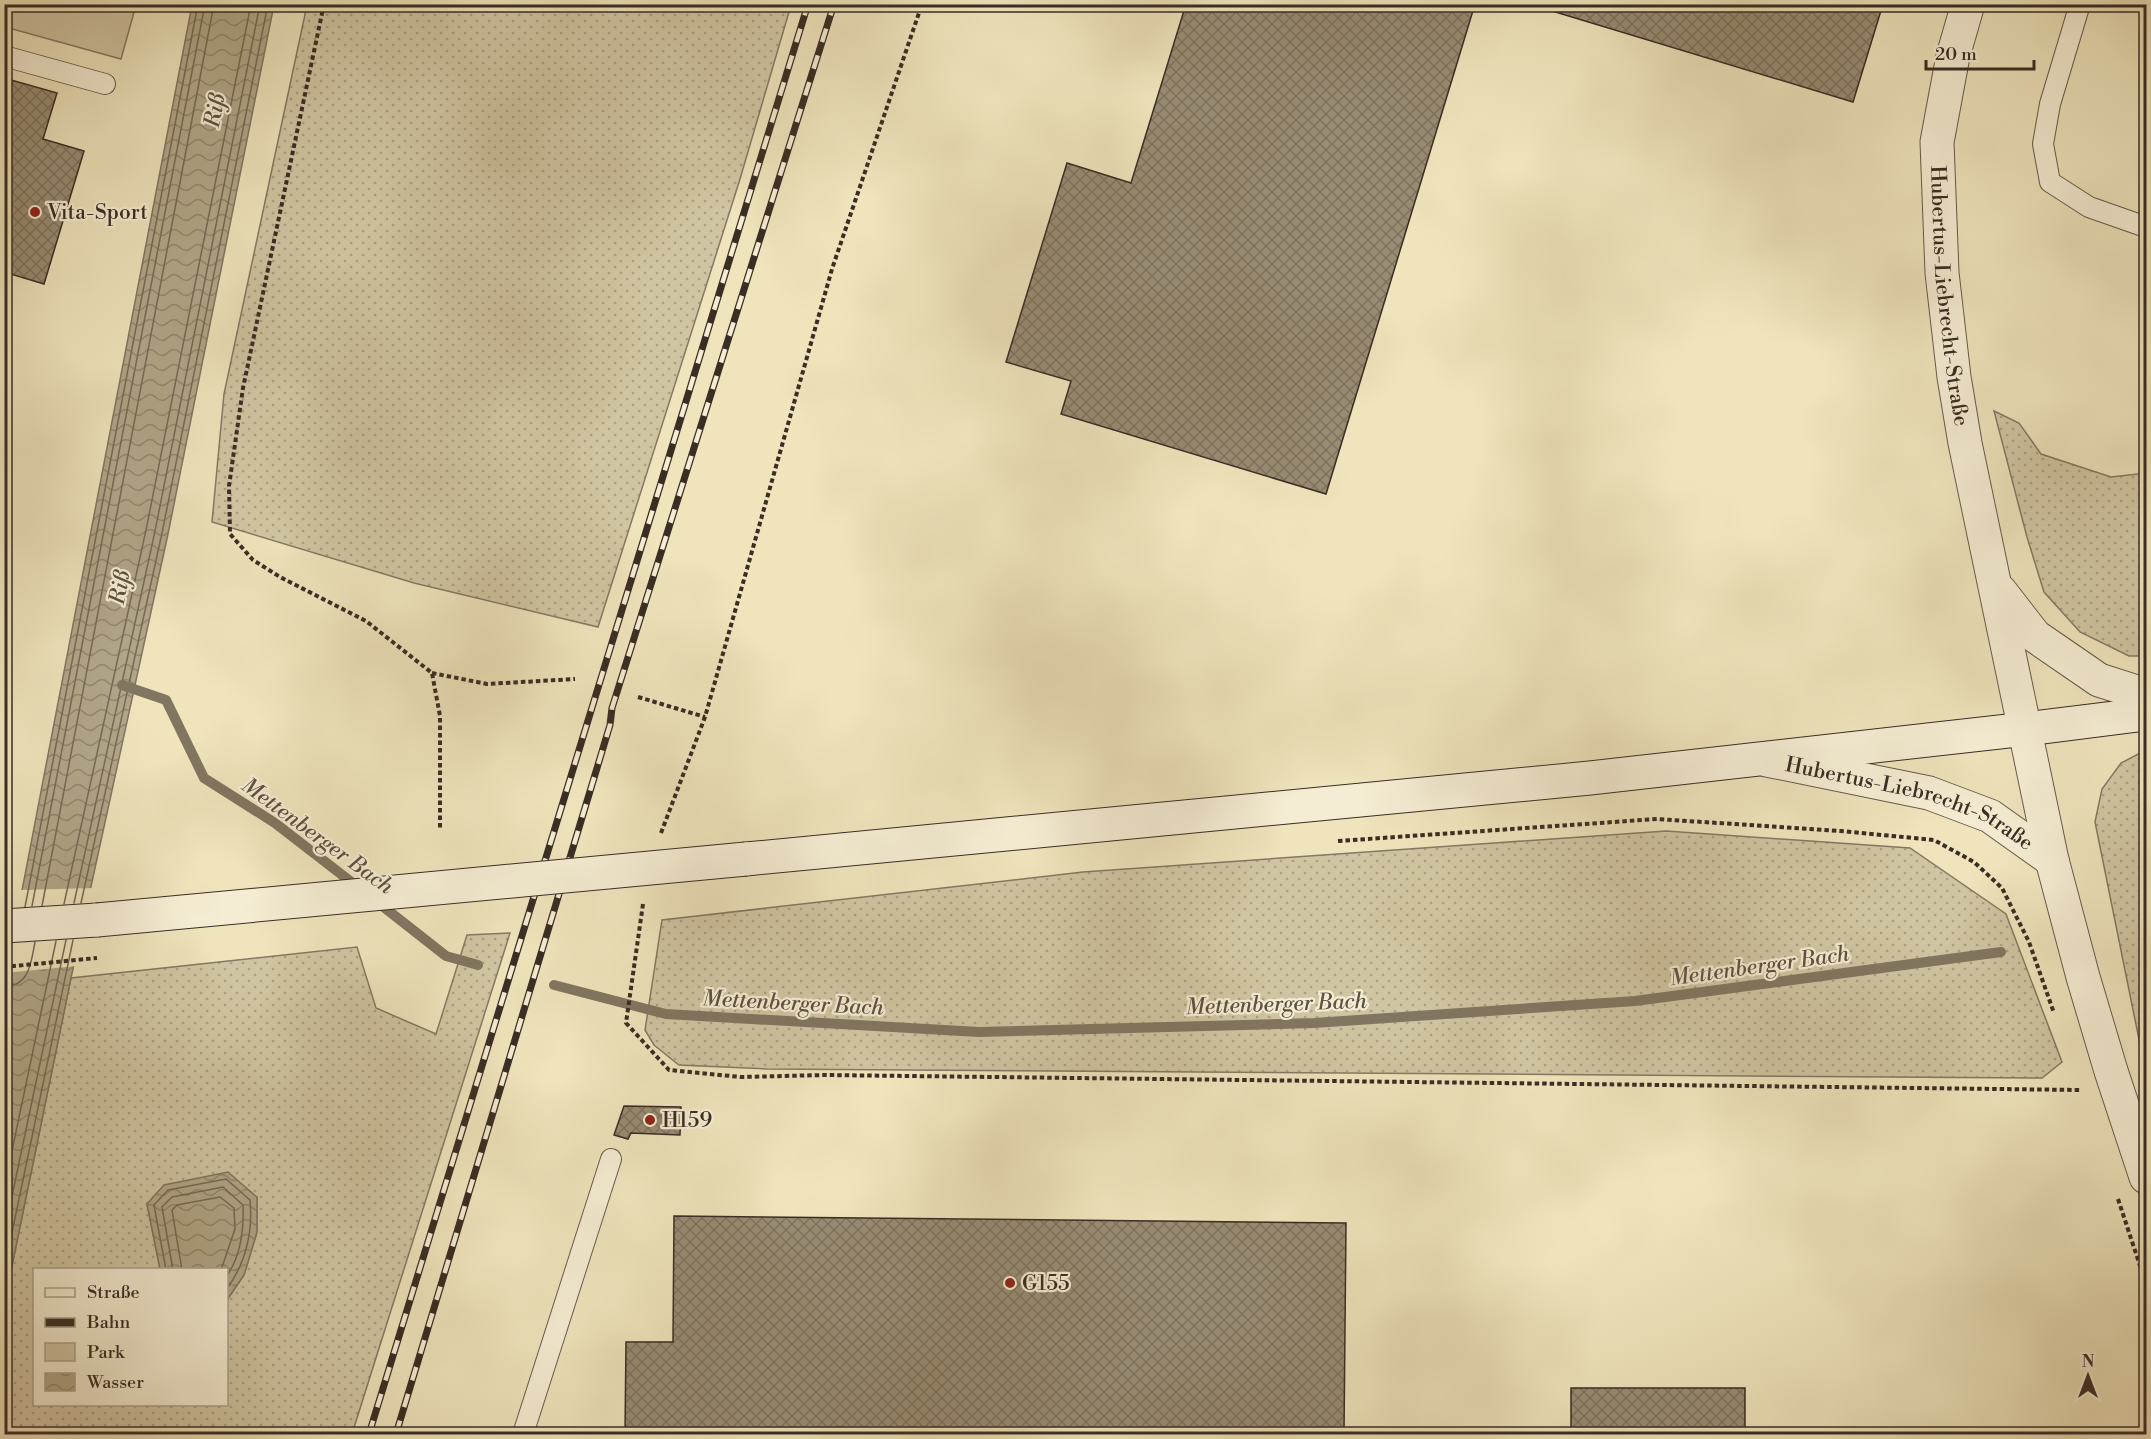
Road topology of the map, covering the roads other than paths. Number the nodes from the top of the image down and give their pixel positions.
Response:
1 (1968, 4) edge
2 (2080, 4) edge
3 (4, 56) edge
4 (105, 84) dead end
5 (2146, 227) edge
6 (1996, 585) junction
7 (2146, 695) edge
8 (2146, 714) edge
9 (2026, 729) junction
10 (1760, 759) junction
11 (2052, 860) junction
12 (4, 926) edge
13 (611, 1159) dead end
14 (2146, 1177) edge
15 (523, 1434) edge

1 - 6 main road, Hubertus-Liebrecht-Straße
2 - 5 lane
3 - 4 lane
6 - 7 main road, Hubertus-Liebrecht-Straße
6 - 9 main road, Hubertus-Liebrecht-Straße
8 - 9 main road
9 - 10 main road
9 - 11 main road, Hubertus-Liebrecht-Straße
10 - 11 main road, Hubertus-Liebrecht-Straße
10 - 12 main road, bridge
11 - 14 main road, Hubertus-Liebrecht-Straße
13 - 15 lane

